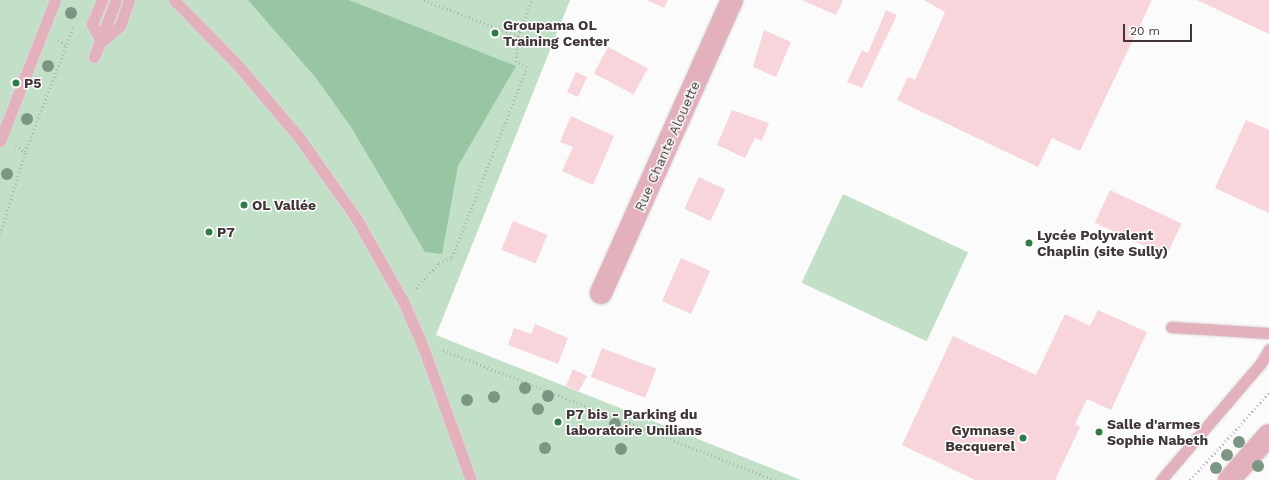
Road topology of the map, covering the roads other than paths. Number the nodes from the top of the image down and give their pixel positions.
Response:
1 (55, 0) edge
2 (102, 0) edge
3 (116, 0) edge
4 (129, 0) edge
5 (174, 0) edge
6 (732, 0) edge
7 (101, 42) junction
8 (94, 57) dead end
9 (0, 142) edge
10 (601, 293) dead end
11 (1171, 327) dead end
12 (1269, 332) edge
13 (1269, 349) edge
14 (1269, 435) edge
15 (471, 480) edge
16 (1161, 480) edge
17 (1229, 480) edge

1 - 9 lane
2 - 7 lane
3 - 7 lane
4 - 7 lane
5 - 15 lane
6 - 10 street, Rue Chante Alouette
7 - 8 lane
11 - 12 lane
13 - 16 lane
14 - 17 street

